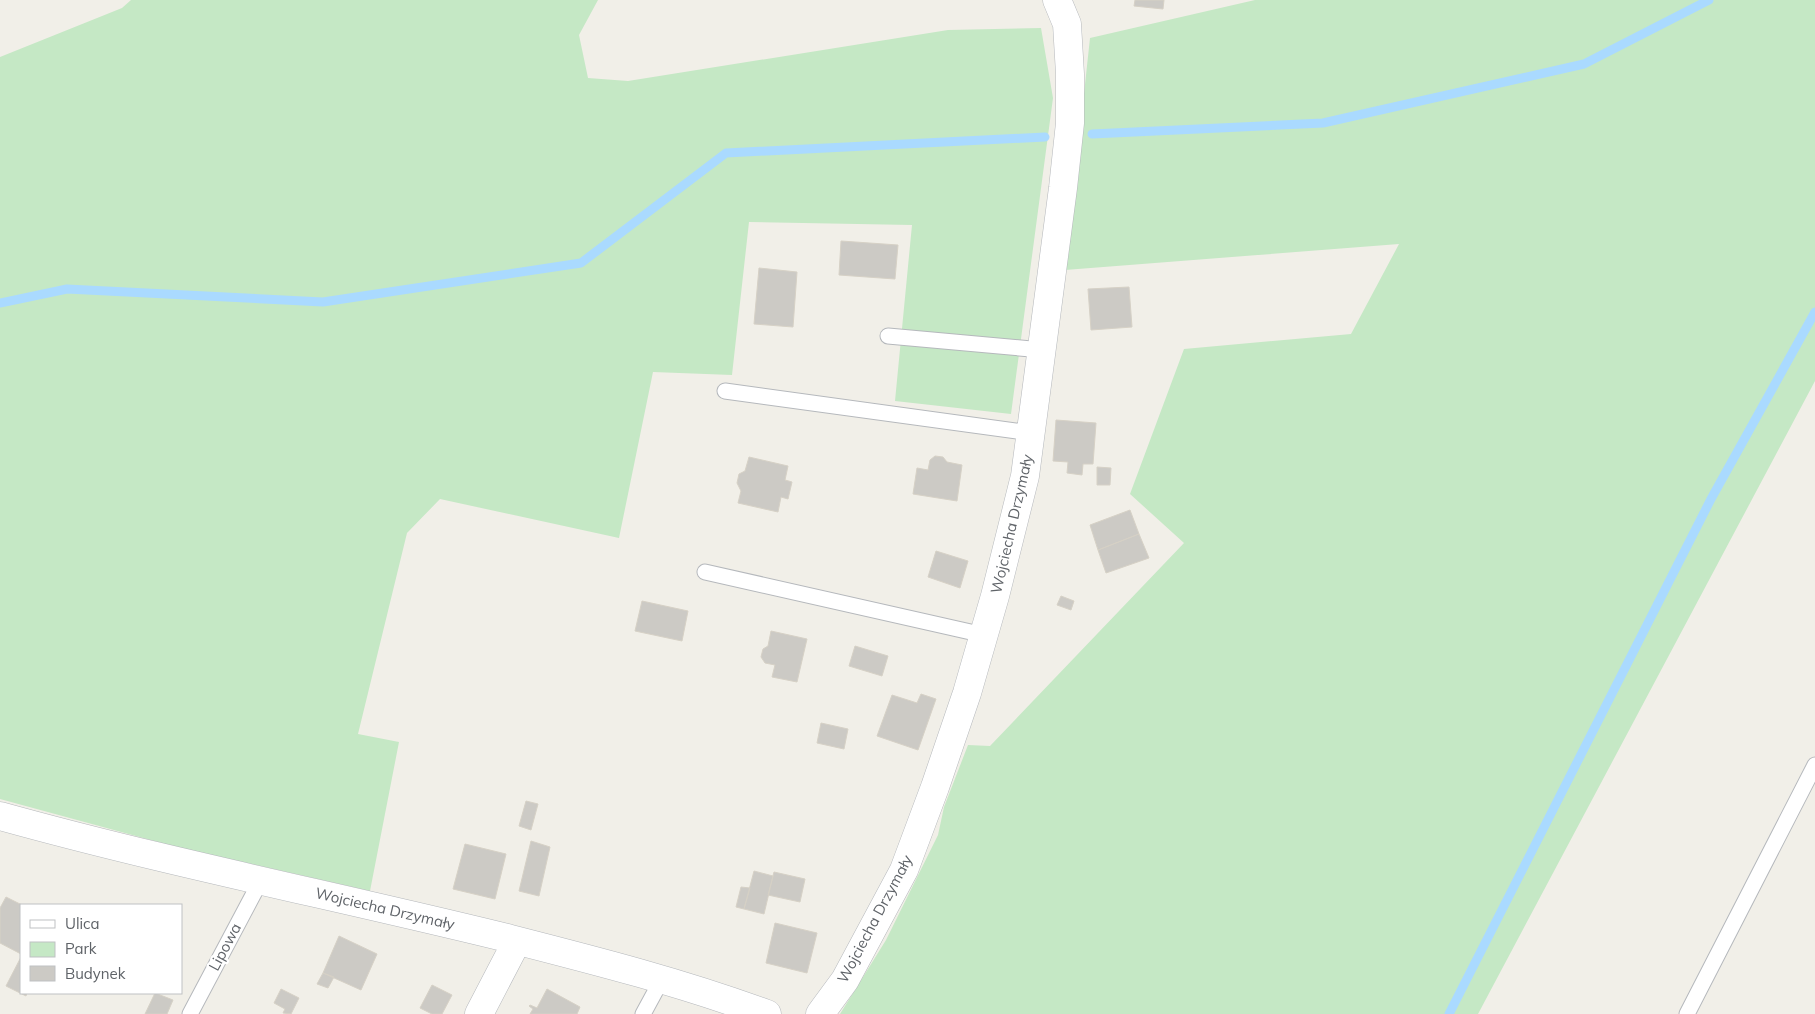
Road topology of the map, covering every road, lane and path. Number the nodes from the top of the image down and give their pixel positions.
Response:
1 (1057, 0) edge
2 (888, 336) dead end
3 (1042, 350) junction
4 (725, 391) dead end
5 (1031, 433) junction
6 (705, 572) dead end
7 (984, 635) junction
8 (1815, 765) edge
9 (0, 816) edge
10 (261, 880) junction
11 (517, 941) junction
12 (662, 979) junction
13 (190, 1014) edge
14 (479, 1014) edge
15 (644, 1014) edge
16 (767, 1014) edge
17 (820, 1014) edge
18 (1687, 1014) edge

1 - 3 street, Wojciecha Drzymały
2 - 3 lane
3 - 5 street, Wojciecha Drzymały
4 - 5 lane
5 - 7 street, Wojciecha Drzymały
6 - 7 lane
7 - 17 street, Wojciecha Drzymały
8 - 18 lane
9 - 10 street, Wojciecha Drzymały
10 - 11 street, Wojciecha Drzymały
10 - 13 lane, Lipowa
11 - 12 street, Wojciecha Drzymały
11 - 14 street
12 - 15 lane
12 - 16 street, Wojciecha Drzymały

